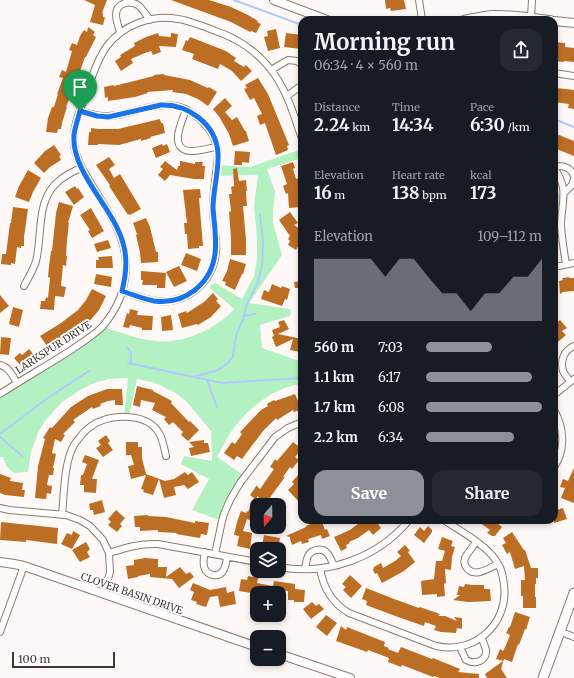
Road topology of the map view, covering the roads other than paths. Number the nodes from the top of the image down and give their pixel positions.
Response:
1 (274, 0) edge
2 (419, 0) edge
3 (532, 0) edge
4 (316, 16) edge
5 (421, 16) edge
6 (491, 16) edge
7 (510, 16) edge
8 (531, 16) edge
9 (150, 20) junction
10 (558, 21) edge
11 (574, 23) edge
12 (120, 33) junction
13 (298, 63) edge
14 (272, 70) junction
15 (558, 74) edge
16 (574, 76) edge
17 (298, 88) edge
18 (287, 96) junction
19 (186, 110) junction
20 (80, 111) junction
21 (298, 128) edge
22 (217, 147) junction
23 (558, 167) edge
24 (81, 168) junction
25 (558, 174) edge
26 (574, 176) edge
27 (574, 179) edge
28 (564, 193) junction
29 (574, 263) edge
30 (566, 264) junction
31 (558, 266) edge
32 (24, 286) dead end
33 (122, 291) junction
34 (574, 346) edge
35 (0, 365) edge
36 (572, 380) edge
37 (17, 383) junction
38 (558, 392) edge
39 (0, 394) edge
40 (558, 419) edge
41 (298, 424) edge
42 (166, 456) dead end
43 (558, 459) edge
44 (0, 508) edge
45 (62, 514) junction
46 (405, 524) edge
47 (450, 524) edge
48 (476, 542) junction
49 (205, 552) junction
50 (109, 554) junction
51 (215, 554) junction
52 (227, 557) junction
53 (250, 561) edge
54 (0, 562) edge
55 (498, 564) junction
56 (24, 566) junction
57 (334, 566) junction
58 (286, 568) edge
59 (320, 568) junction
60 (305, 569) junction
61 (104, 593) junction
62 (574, 593) edge
63 (560, 631) junction
64 (0, 632) edge
65 (574, 636) edge
66 (481, 637) junction
67 (250, 645) edge
68 (460, 647) junction
69 (286, 656) edge
70 (350, 678) edge
71 (543, 678) edge

1 - 4 street
2 - 5 street
3 - 8 street
6 - 7 street
9 - 12 street, LARKSPUR DRIVE
9 - 12 street
9 - 14 street, LARKSPUR DRIVE
10 - 11 street
12 - 20 street, LARKSPUR DRIVE
13 - 14 street
14 - 18 street, LARKSPUR DRIVE
15 - 16 street
17 - 18 street
18 - 21 street, LARKSPUR DRIVE
19 - 20 street
19 - 22 street
19 - 22 street
20 - 24 street, LARKSPUR DRIVE
22 - 33 street
23 - 26 street
24 - 32 street
24 - 33 street, LARKSPUR DRIVE
25 - 28 street
27 - 28 street
28 - 30 street
29 - 30 street
30 - 31 street
33 - 37 street, LARKSPUR DRIVE
34 - 36 street
35 - 37 street
36 - 38 street
37 - 39 street, LARKSPUR DRIVE
40 - 43 street
41 - 51 street
42 - 45 street
44 - 45 street
45 - 50 street
46 - 57 street
47 - 48 street
48 - 55 street
48 - 55 street
49 - 50 street
49 - 51 street
49 - 52 street
50 - 61 street
51 - 52 street
52 - 53 street
54 - 56 street, CLOVER BASIN DRIVE
55 - 66 street
56 - 61 street, CLOVER BASIN DRIVE
56 - 64 street
57 - 59 street
57 - 60 street
58 - 60 street
59 - 60 street
59 - 68 street
61 - 67 street, CLOVER BASIN DRIVE
62 - 63 main road
63 - 65 street
63 - 71 main road
66 - 68 street
66 - 68 street
69 - 70 street

